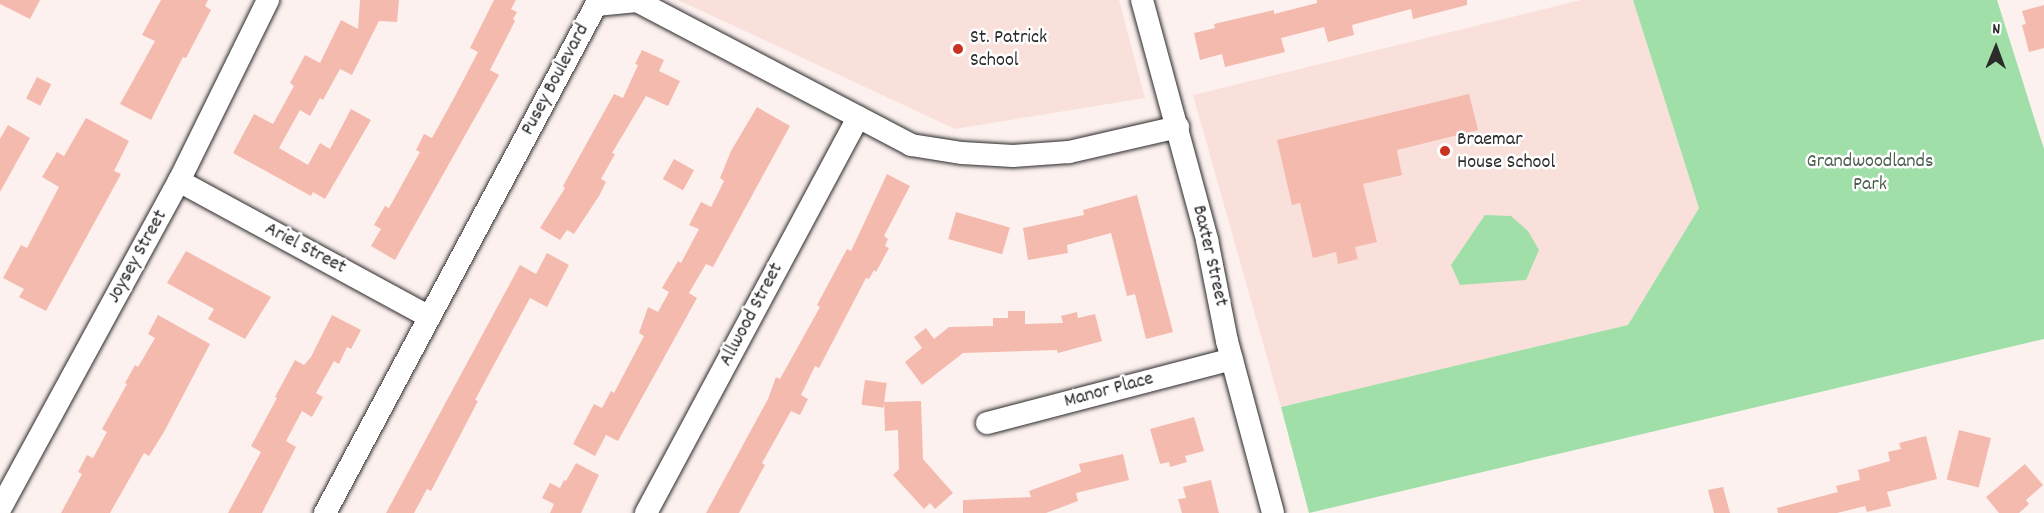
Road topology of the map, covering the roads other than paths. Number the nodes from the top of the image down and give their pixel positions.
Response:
1 (268, 0) edge
2 (1142, 0) edge
3 (858, 117) junction
4 (1178, 127) junction
5 (179, 182) junction
6 (430, 317) junction
7 (1232, 359) junction
8 (987, 423) dead end
9 (0, 509) edge
10 (325, 513) edge
11 (646, 513) edge
12 (1273, 513) edge

1 - 5 street, Joysey Street
2 - 4 street, Baxter Street
3 - 4 street, Pusey Boulevard
3 - 6 street, Pusey Boulevard
3 - 11 street, Allwood Street
4 - 7 street, Baxter Street
5 - 6 street, Ariel Street
5 - 9 street, Joysey Street
6 - 10 street, Pusey Boulevard
7 - 8 street, Manor Place
7 - 12 street, Baxter Street

